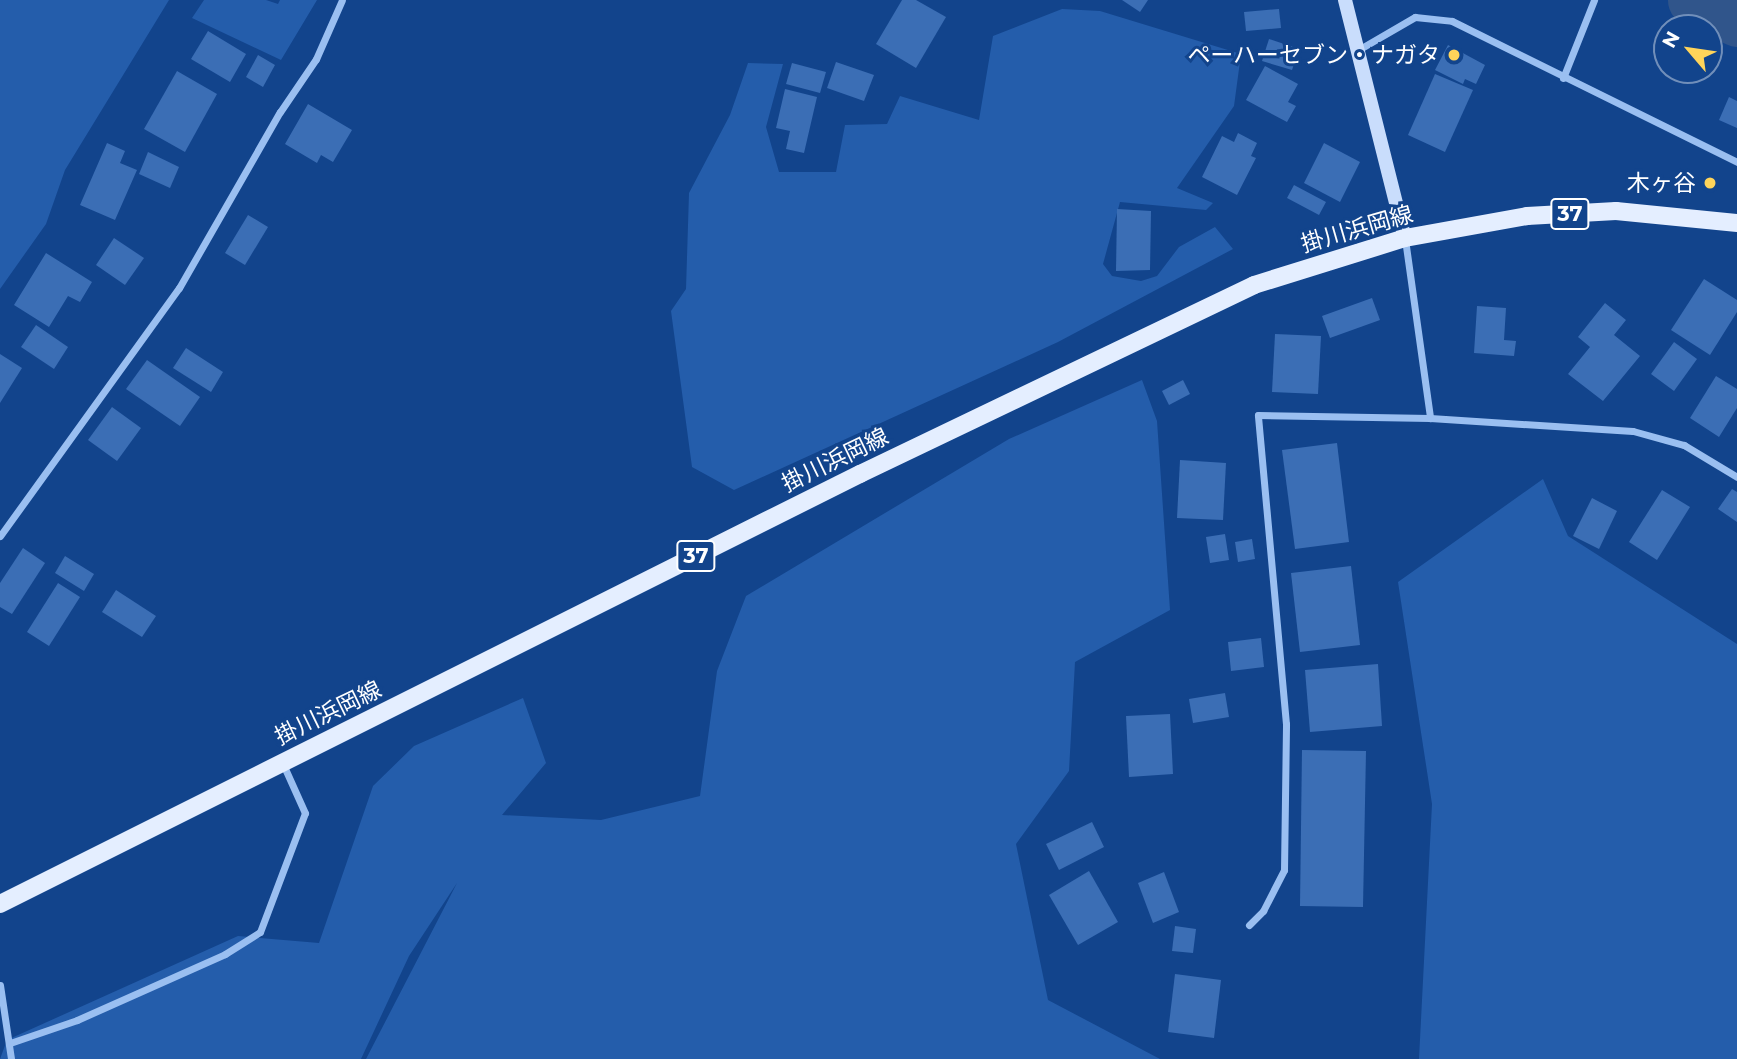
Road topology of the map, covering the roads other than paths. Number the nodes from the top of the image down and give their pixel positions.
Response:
1 (342, 0) edge
2 (1345, 0) edge
3 (1594, 0) edge
4 (1358, 50) junction
5 (1563, 78) junction
6 (1737, 162) edge
7 (1737, 223) edge
8 (1405, 238) junction
9 (1430, 418) junction
10 (1737, 477) edge
11 (0, 536) edge
12 (282, 762) junction
13 (0, 904) edge
14 (1249, 925) dead end
15 (0, 985) edge
16 (10, 1043) junction
17 (11, 1059) edge

1 - 11 street
2 - 4 street
3 - 5 street
4 - 5 street
4 - 8 street
5 - 6 street
7 - 8 main road, 掛川浜岡線 / 37
8 - 9 street
8 - 12 main road, 掛川浜岡線 / 37
9 - 10 street
9 - 14 street
12 - 13 main road, 掛川浜岡線 / 37
12 - 16 street
15 - 16 street
16 - 17 street

